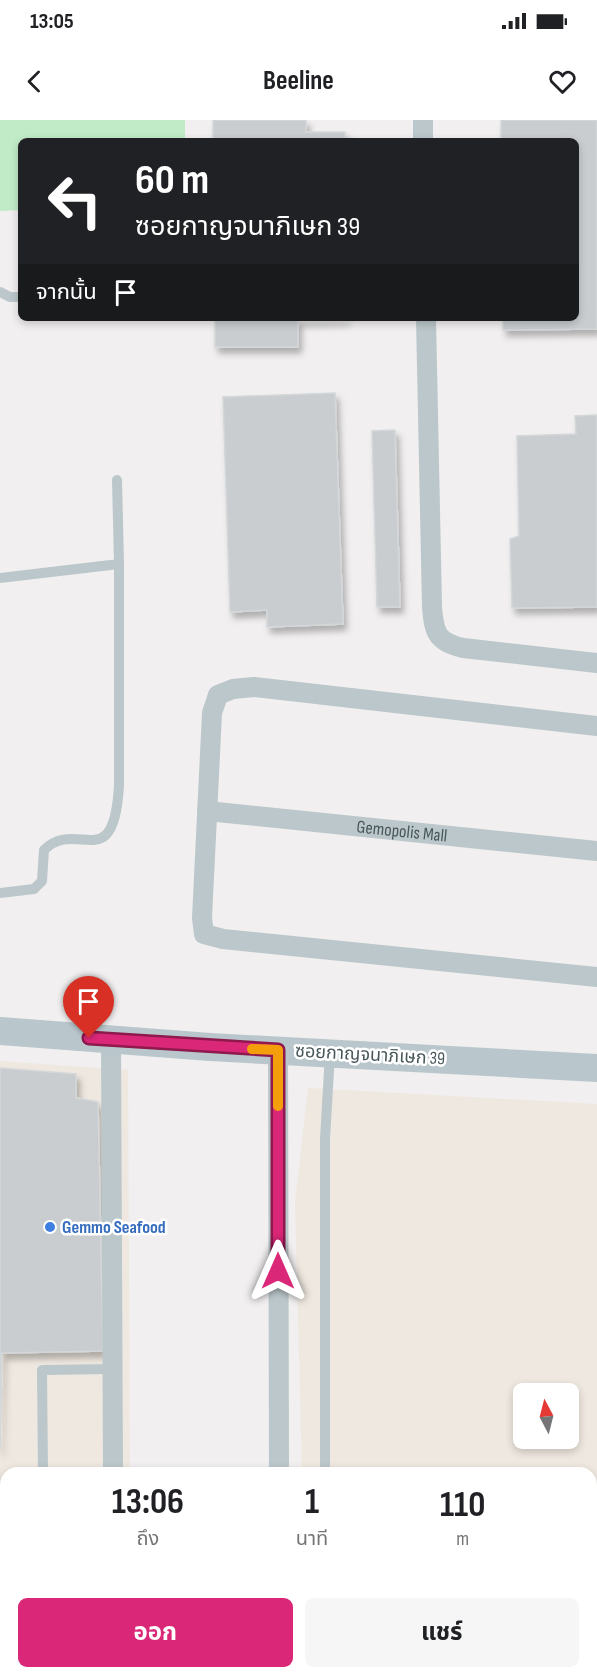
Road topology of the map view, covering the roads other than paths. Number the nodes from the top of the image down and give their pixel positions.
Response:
1 (423, 120) edge
2 (423, 138) edge
3 (0, 292) edge
4 (18, 297) edge
5 (426, 321) edge
6 (117, 480) dead end
7 (119, 564) junction
8 (0, 578) edge
9 (597, 663) edge
10 (597, 726) edge
11 (207, 811) junction
12 (597, 851) edge
13 (0, 893) edge
14 (597, 977) edge
15 (0, 1031) edge
16 (111, 1040) junction
17 (278, 1050) junction
18 (330, 1053) junction
19 (597, 1068) edge
20 (113, 1369) junction
21 (43, 1467) edge
22 (113, 1467) edge
23 (279, 1467) edge
24 (325, 1467) edge

1 - 2 street
3 - 4 lane
5 - 9 street
6 - 7 lane
7 - 8 lane
7 - 13 lane
10 - 11 street
11 - 12 street, Gemopolis Mall
11 - 14 street
15 - 16 street, ซอยกาญจนาภิเษก 39
16 - 17 street, ซอยกาญจนาภิเษก 39
16 - 20 street
17 - 18 street, ซอยกาญจนาภิเษก 39
17 - 23 street
18 - 19 street, ซอยกาญจนาภิเษก 39
18 - 24 lane
20 - 21 lane
20 - 22 street

